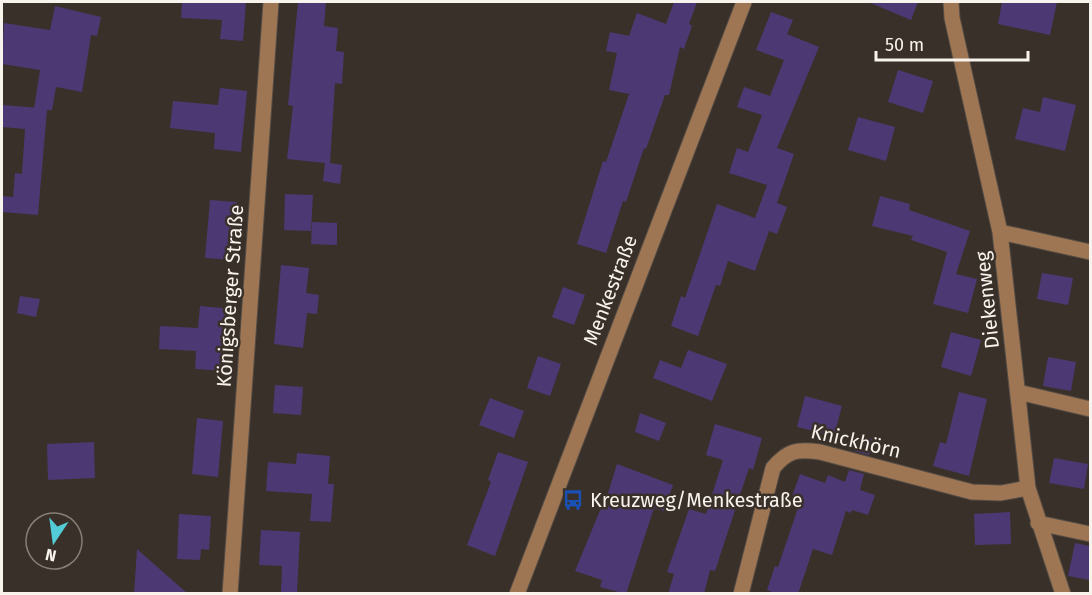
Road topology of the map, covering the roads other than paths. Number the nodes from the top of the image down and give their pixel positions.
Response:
1 (271, 2) edge
2 (744, 2) edge
3 (951, 2) edge
4 (1000, 232) junction
5 (1090, 252) edge
6 (1018, 392) junction
7 (1090, 409) edge
8 (1028, 488) junction
9 (1038, 523) junction
10 (1090, 534) edge
11 (230, 594) edge
12 (517, 594) edge
13 (741, 594) edge
14 (1063, 594) edge

1 - 11 street, Königsberger Straße
2 - 12 street, Menkestraße
3 - 4 street, Diekenweg
4 - 5 street
4 - 6 street, Diekenweg
6 - 7 street
6 - 8 street, Diekenweg
8 - 9 street, Diekenweg
8 - 13 street, Knickhörn
9 - 10 street
9 - 14 street, Diekenweg

